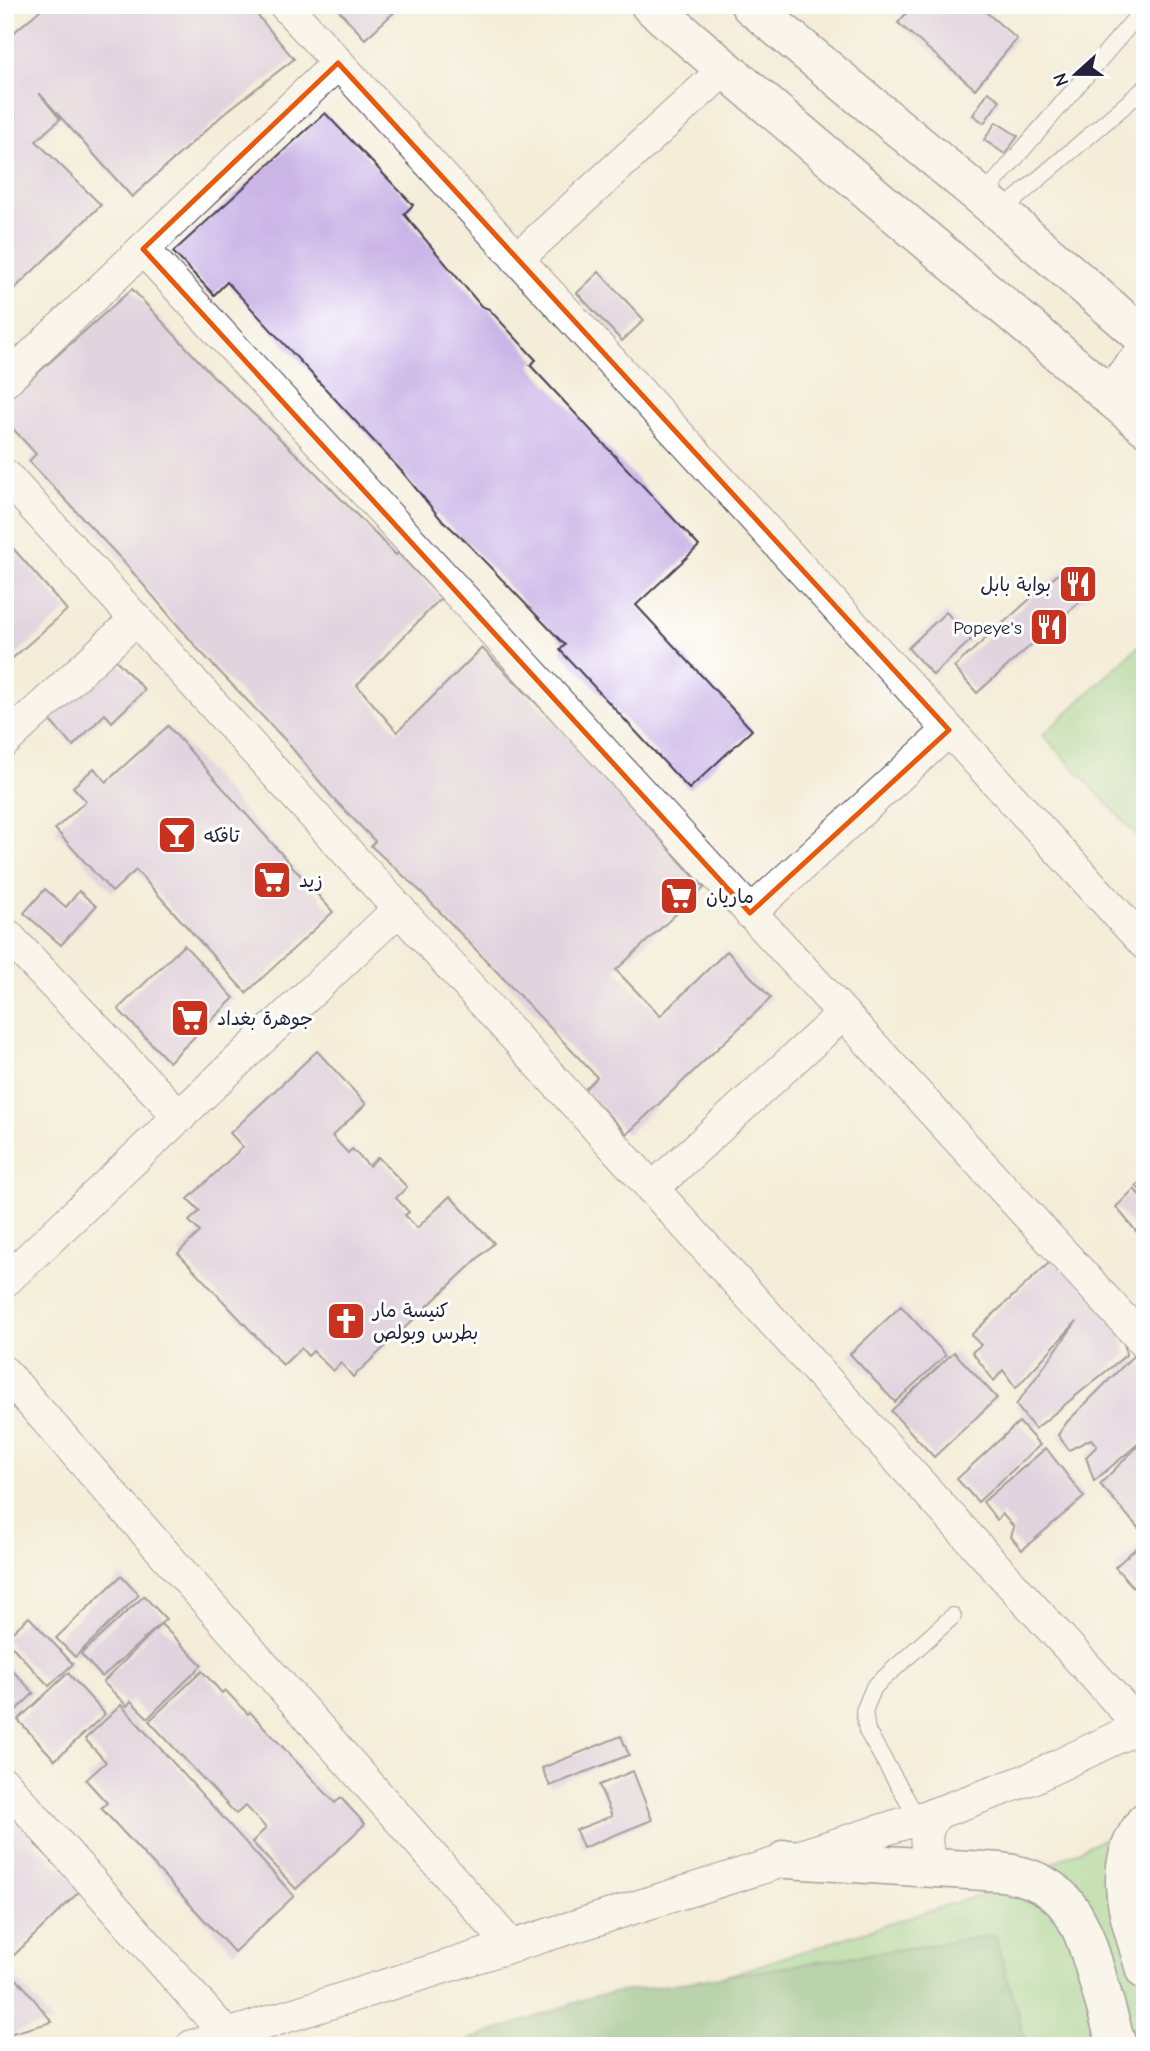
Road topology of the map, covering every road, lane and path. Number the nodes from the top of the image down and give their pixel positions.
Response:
1 (285, 5) edge
2 (650, 5) edge
3 (750, 5) edge
4 (1140, 8) edge
5 (338, 64) junction
6 (724, 69) junction
7 (1145, 88) edge
8 (991, 205) junction
9 (142, 249) junction
10 (517, 259) junction
11 (1145, 338) edge
12 (1145, 353) edge
13 (5, 381) edge
14 (1109, 396) junction
15 (1145, 426) edge
16 (5, 475) edge
17 (136, 620) junction
18 (949, 730) junction
19 (5, 741) edge
20 (399, 909) junction
21 (750, 913) junction
22 (5, 933) edge
23 (1144, 941) edge
24 (843, 1014) junction
25 (180, 1117) junction
26 (652, 1189) junction
27 (5, 1281) edge
28 (1145, 1343) edge
29 (5, 1373) edge
30 (953, 1616) dead end
31 (1142, 1725) edge
32 (5, 1784) edge
33 (927, 1816) junction
34 (1145, 1822) edge
35 (787, 1859) junction
36 (958, 1869) junction
37 (512, 1947) junction
38 (1145, 1970) edge
39 (226, 2034) junction
40 (192, 2046) edge
41 (1117, 2046) edge

1 - 5 street
2 - 6 main road
3 - 8 main road
4 - 8 lane
5 - 9 street
5 - 10 street
6 - 10 street
6 - 14 main road
7 - 8 lane
8 - 11 main road
9 - 13 street
9 - 21 street
10 - 18 street
12 - 14 main road
14 - 15 main road
16 - 17 street
17 - 19 street
17 - 20 street
18 - 21 street
18 - 23 street
20 - 25 street
20 - 26 street
21 - 24 street
22 - 25 street
24 - 26 street
24 - 28 street
25 - 27 street
26 - 31 street
29 - 37 street
30 - 33 lane
31 - 33 street
32 - 39 street
33 - 35 street
33 - 36 street
34 - 38 main road
35 - 36 main road
35 - 37 street
36 - 41 main road
37 - 39 street
39 - 40 street

